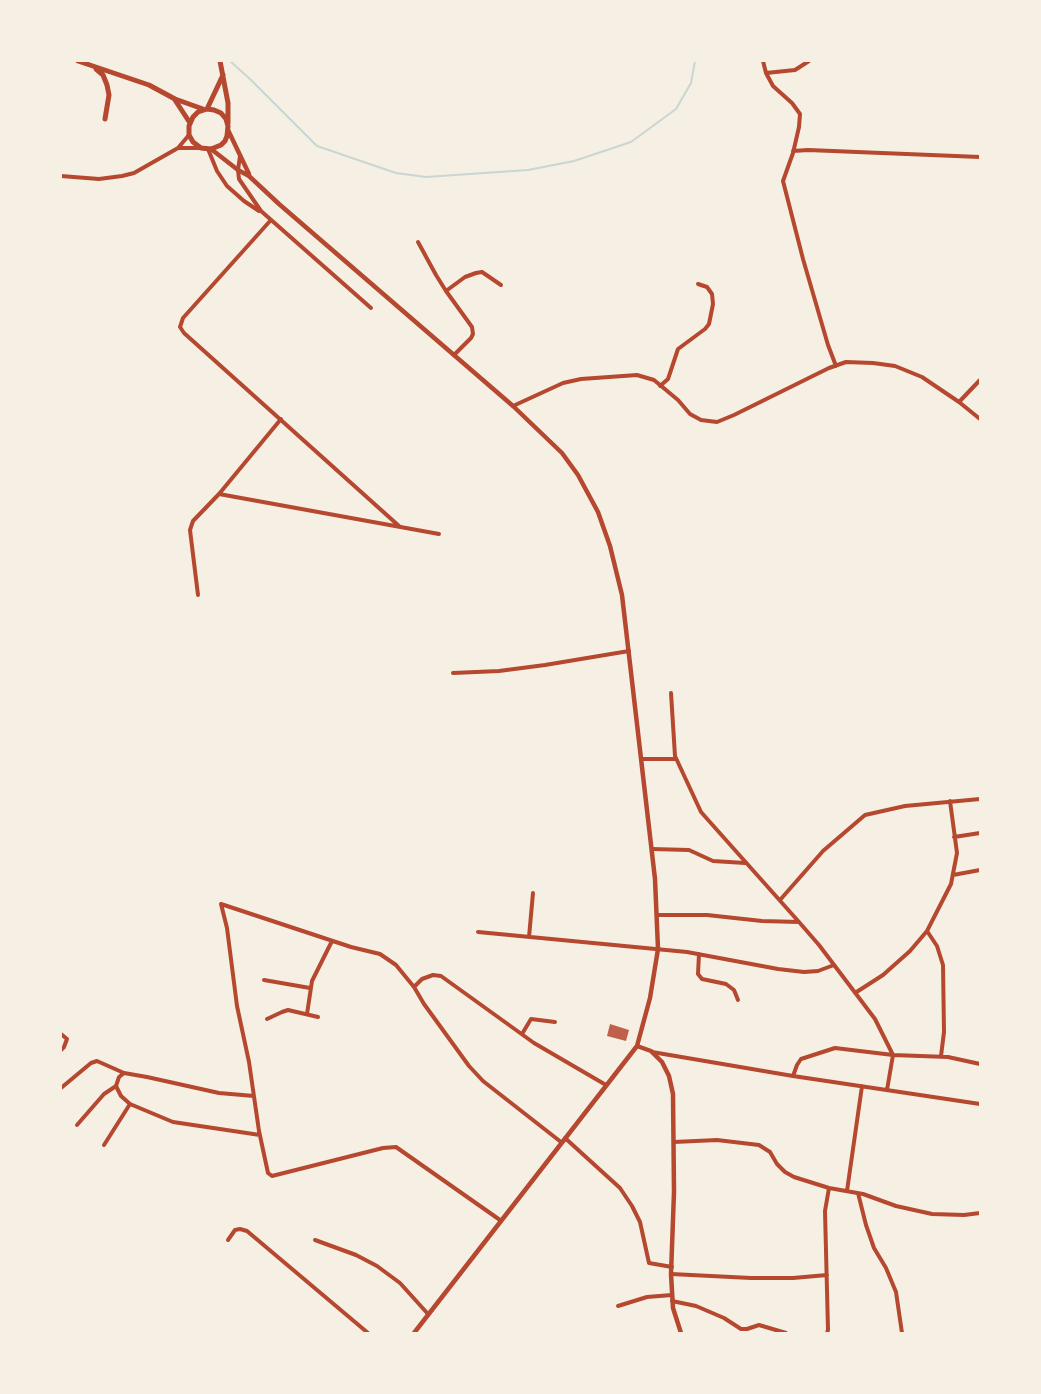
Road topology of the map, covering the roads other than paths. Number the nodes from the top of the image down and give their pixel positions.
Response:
1 (78, 61) edge
2 (763, 61) edge
3 (808, 61) edge
4 (220, 62) edge
5 (94, 67) junction
6 (766, 73) junction
7 (223, 75) junction
8 (175, 99) junction
9 (205, 109) junction
10 (104, 119) dead end
11 (190, 122) junction
12 (228, 128) junction
13 (190, 135) junction
14 (178, 148) junction
15 (201, 148) junction
16 (209, 149) junction
17 (793, 151) junction
18 (240, 156) junction
19 (980, 157) edge
20 (238, 170) junction
21 (61, 176) edge
22 (249, 176) junction
23 (261, 212) junction
24 (270, 221) junction
25 (418, 242) dead end
26 (698, 284) dead end
27 (501, 285) dead end
28 (446, 292) junction
29 (371, 308) dead end
30 (454, 355) junction
31 (836, 366) junction
32 (980, 380) edge
33 (660, 386) junction
34 (959, 402) junction
35 (513, 406) junction
36 (281, 419) junction
37 (980, 419) edge
38 (219, 494) junction
39 (399, 526) junction
40 (439, 534) dead end
41 (198, 595) dead end
42 (629, 651) junction
43 (452, 673) dead end
44 (671, 693) dead end
45 (642, 759) junction
46 (676, 759) junction
47 (980, 799) edge
48 (950, 801) junction
49 (980, 833) edge
50 (954, 837) junction
51 (652, 850) junction
52 (746, 863) junction
53 (980, 870) edge
54 (953, 875) junction
55 (533, 894) dead end
56 (780, 900) junction
57 (656, 915) junction
58 (799, 922) junction
59 (927, 930) junction
60 (478, 932) dead end
61 (529, 937) junction
62 (332, 942) junction
63 (658, 949) junction
64 (699, 954) junction
65 (834, 965) junction
66 (264, 980) dead end
67 (414, 987) junction
68 (310, 988) junction
69 (855, 993) junction
70 (738, 1000) dead end
71 (307, 1014) junction
72 (318, 1017) dead end
73 (267, 1019) dead end
74 (555, 1022) dead end
75 (61, 1034) edge
76 (522, 1034) junction
77 (637, 1046) junction
78 (61, 1050) edge
79 (652, 1052) junction
80 (893, 1055) junction
81 (941, 1056) junction
82 (980, 1064) edge
83 (124, 1073) junction
84 (793, 1076) junction
85 (606, 1085) junction
86 (116, 1086) junction
87 (862, 1086) junction
88 (61, 1088) edge
89 (887, 1090) junction
90 (254, 1096) junction
91 (130, 1104) junction
92 (980, 1104) edge
93 (77, 1125) dead end
94 (260, 1135) junction
95 (565, 1138) junction
96 (561, 1142) junction
97 (674, 1142) junction
98 (104, 1145) dead end
99 (829, 1188) junction
100 (847, 1191) junction
101 (858, 1193) junction
102 (980, 1213) edge
103 (500, 1220) junction
104 (228, 1240) dead end
105 (315, 1240) dead end
106 (672, 1267) junction
107 (671, 1274) junction
108 (827, 1275) junction
109 (672, 1295) junction
110 (672, 1301) junction
111 (618, 1306) dead end
112 (428, 1314) junction
113 (827, 1332) edge
114 (368, 1333) edge
115 (414, 1333) edge
116 (681, 1333) edge
117 (786, 1333) edge
118 (902, 1333) edge

1 - 5 main road
2 - 6 street
3 - 6 street
4 - 7 main road
5 - 8 main road
5 - 10 main road
6 - 17 street
7 - 9 main road
7 - 12 main road
8 - 9 main road
8 - 11 main road
9 - 11 main road
9 - 12 main road
11 - 13 main road
12 - 16 main road
12 - 18 street
13 - 14 street
13 - 15 main road
14 - 15 street
14 - 21 street
15 - 16 main road
16 - 20 street
16 - 23 street
17 - 19 street
17 - 31 street
18 - 20 street
18 - 22 street
20 - 22 street
20 - 23 street
22 - 30 street
23 - 24 street
24 - 29 street
24 - 36 street
25 - 28 street
26 - 33 street
27 - 28 street
28 - 30 street
30 - 35 street
31 - 33 street
31 - 34 street
32 - 34 street
33 - 35 street
34 - 37 street
35 - 42 street
36 - 38 street
36 - 39 street
38 - 39 street
38 - 41 street
39 - 40 street
42 - 43 street
42 - 45 street
44 - 46 street
45 - 46 street
45 - 51 street
46 - 52 street
47 - 48 street
48 - 50 street
48 - 56 street
49 - 50 street
50 - 54 street
51 - 52 street
51 - 57 street
52 - 56 street
53 - 54 street
54 - 59 street
55 - 61 street
56 - 58 street
57 - 58 street
57 - 63 street
58 - 65 street
59 - 69 street
59 - 81 street
60 - 61 street
61 - 63 street
62 - 67 street
62 - 68 street
62 - 90 street
63 - 64 street
63 - 77 street
64 - 65 street
64 - 70 street
65 - 69 street
66 - 68 street
67 - 76 street
67 - 96 street
68 - 71 street
69 - 80 street
71 - 72 street
71 - 73 street
74 - 76 street
75 - 78 street
76 - 85 street
77 - 79 street
77 - 85 street
79 - 84 street
79 - 97 street
80 - 81 street
80 - 84 street
80 - 89 street
81 - 82 street
83 - 86 street
83 - 88 street
83 - 90 street
84 - 87 street
85 - 95 street
86 - 91 street
86 - 93 street
87 - 89 street
87 - 100 street
89 - 92 street
90 - 94 street
91 - 94 street
91 - 98 street
94 - 103 street
95 - 96 street
95 - 106 street
96 - 103 street
97 - 99 street
97 - 106 street
99 - 100 street
99 - 108 street
100 - 101 street
101 - 102 street
101 - 118 street
103 - 112 street
104 - 114 street
105 - 112 street
106 - 107 street
107 - 108 street
107 - 109 street
108 - 113 street
109 - 110 street
109 - 111 street
110 - 116 street
110 - 117 street
112 - 115 street

